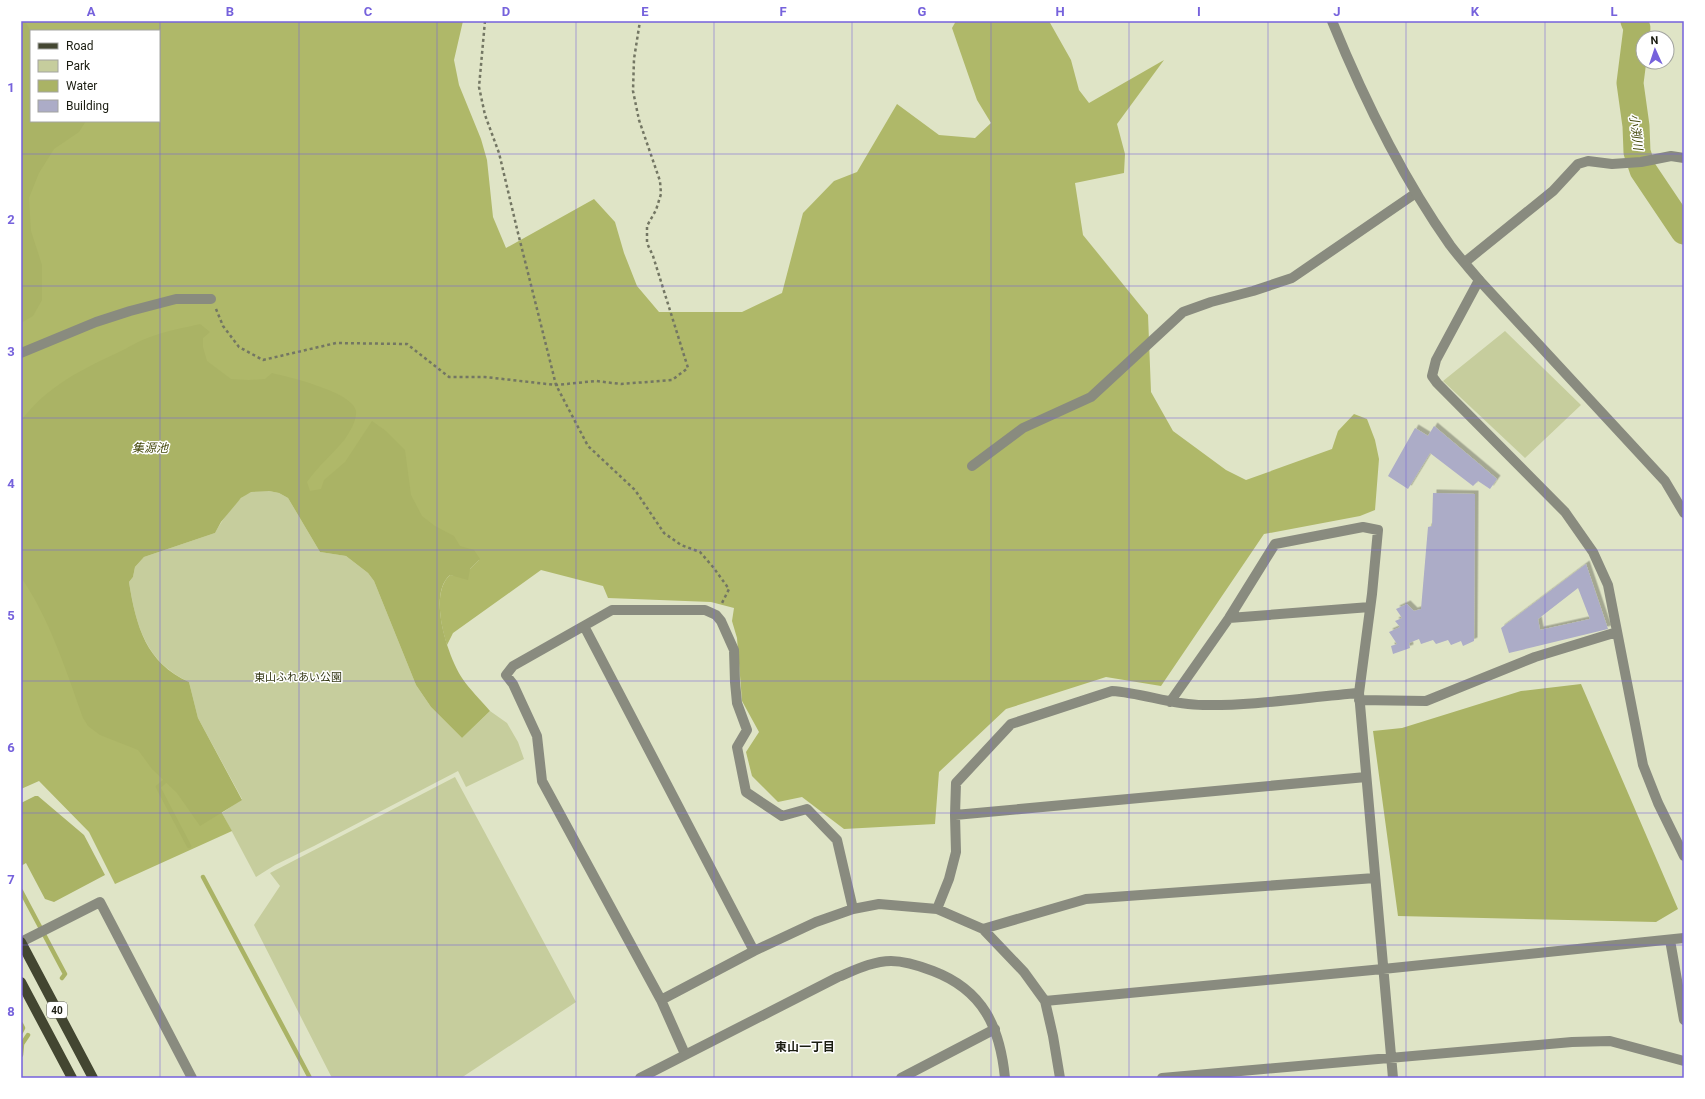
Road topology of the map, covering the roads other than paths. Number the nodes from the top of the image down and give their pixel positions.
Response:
1 (1332, 21) edge
2 (1684, 158) edge
3 (1416, 193) junction
4 (1464, 262) junction
5 (1479, 280) junction
6 (211, 299) road end
7 (21, 353) edge
8 (972, 466) dead end
9 (1684, 513) edge
10 (1370, 607) junction
11 (1229, 618) junction
12 (584, 626) junction
13 (1617, 632) junction
14 (1359, 696) junction
15 (1170, 702) junction
16 (1366, 777) junction
17 (954, 815) junction
18 (1684, 856) edge
19 (1375, 878) junction
20 (853, 909) junction
21 (938, 909) junction
22 (984, 930) junction
23 (1684, 938) edge
24 (1670, 940) junction
25 (21, 942) edge
26 (754, 951) junction
27 (1383, 969) junction
28 (21, 982) edge
29 (661, 1000) junction
30 (1045, 1001) junction
31 (1684, 1020) edge
32 (995, 1029) junction
33 (686, 1054) junction
34 (1391, 1057) junction
35 (1684, 1061) edge
36 (72, 1078) edge
37 (93, 1078) edge
38 (192, 1078) edge
39 (640, 1078) edge
40 (901, 1078) edge
41 (1005, 1078) edge
42 (1060, 1078) edge
43 (1162, 1078) edge
44 (1393, 1078) edge

1 - 3 street
2 - 4 street
3 - 4 street
3 - 8 street
4 - 5 street
5 - 9 street
5 - 13 street
6 - 7 street
10 - 11 street
10 - 11 street
10 - 14 street
11 - 15 street
12 - 20 street
12 - 26 street
12 - 29 street
13 - 14 street
13 - 18 street
14 - 15 street
14 - 16 street
15 - 17 street
16 - 17 street
16 - 19 street
17 - 21 street
19 - 22 street
19 - 27 street
20 - 21 street
20 - 26 street
21 - 22 street
22 - 30 street
23 - 24 street
24 - 27 street
24 - 31 street
25 - 37 main road, 40
25 - 38 street
26 - 29 street
27 - 30 street
27 - 34 street
28 - 36 main road, 40
29 - 33 street
30 - 42 street
32 - 33 street
32 - 40 street
32 - 41 street
33 - 39 street
34 - 35 street
34 - 43 street
34 - 44 street

